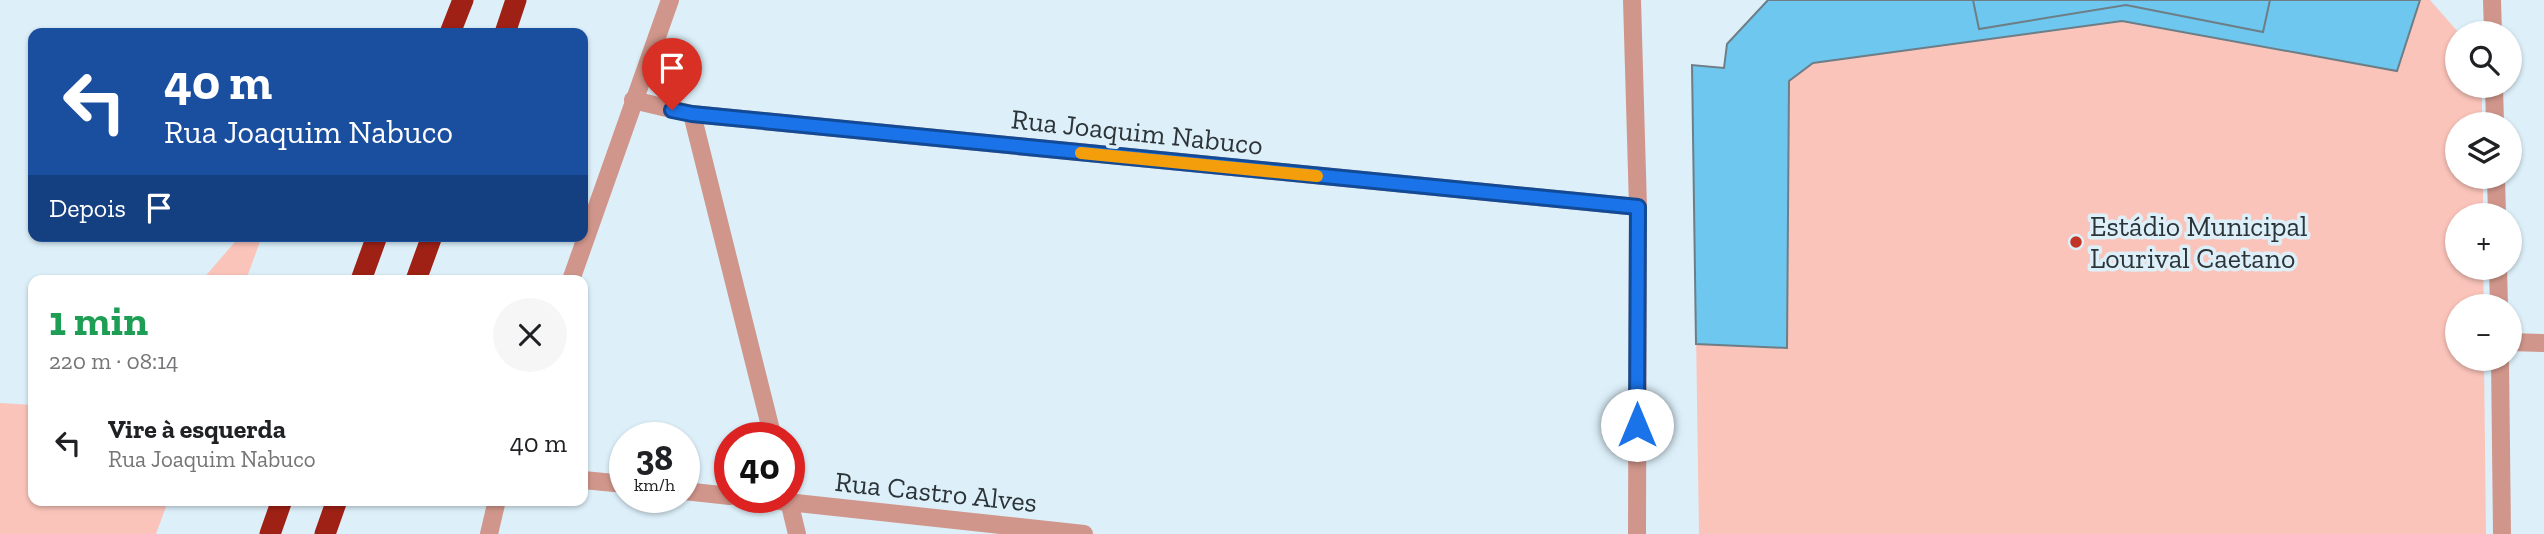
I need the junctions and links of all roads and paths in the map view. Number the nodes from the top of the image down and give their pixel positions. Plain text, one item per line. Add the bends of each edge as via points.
1 (463, 0) edge
2 (516, 0) edge
3 (670, 0) edge
4 (1632, 0) edge
5 (2492, 0) edge
6 (2493, 21) edge
7 (452, 28) edge
8 (507, 28) edge
9 (633, 100) junction
10 (692, 114) junction
11 (1638, 207) junction
12 (588, 231) edge
13 (375, 242) edge
14 (430, 242) edge
15 (584, 242) edge
16 (363, 275) edge
17 (418, 275) edge
18 (573, 275) edge
19 (2522, 342) edge
20 (2544, 342) edge
21 (2500, 371) edge
22 (769, 422) edge
23 (588, 480) edge
24 (609, 482) edge
25 (805, 502) edge
26 (280, 506) edge
27 (335, 506) edge
28 (496, 506) edge
29 (791, 513) edge
30 (270, 534) edge
31 (325, 534) edge
32 (489, 534) edge
33 (797, 534) edge
34 (1084, 534) edge
35 (1637, 534) edge
36 (2502, 534) edge

1 - 7 highway
2 - 8 highway
3 - 9 street
4 - 11 street
5 - 6 street
9 - 10 street, Rua Joaquim Nabuco
9 - 12 street
10 - 11 street, Rua Joaquim Nabuco
10 - 22 street
11 - 35 street
13 - 16 highway
14 - 17 highway
15 - 18 street
19 - 20 street
21 - 36 street
23 - 24 street
25 - 34 street, Rua Castro Alves
26 - 30 highway
27 - 31 highway
28 - 32 street
29 - 33 street

